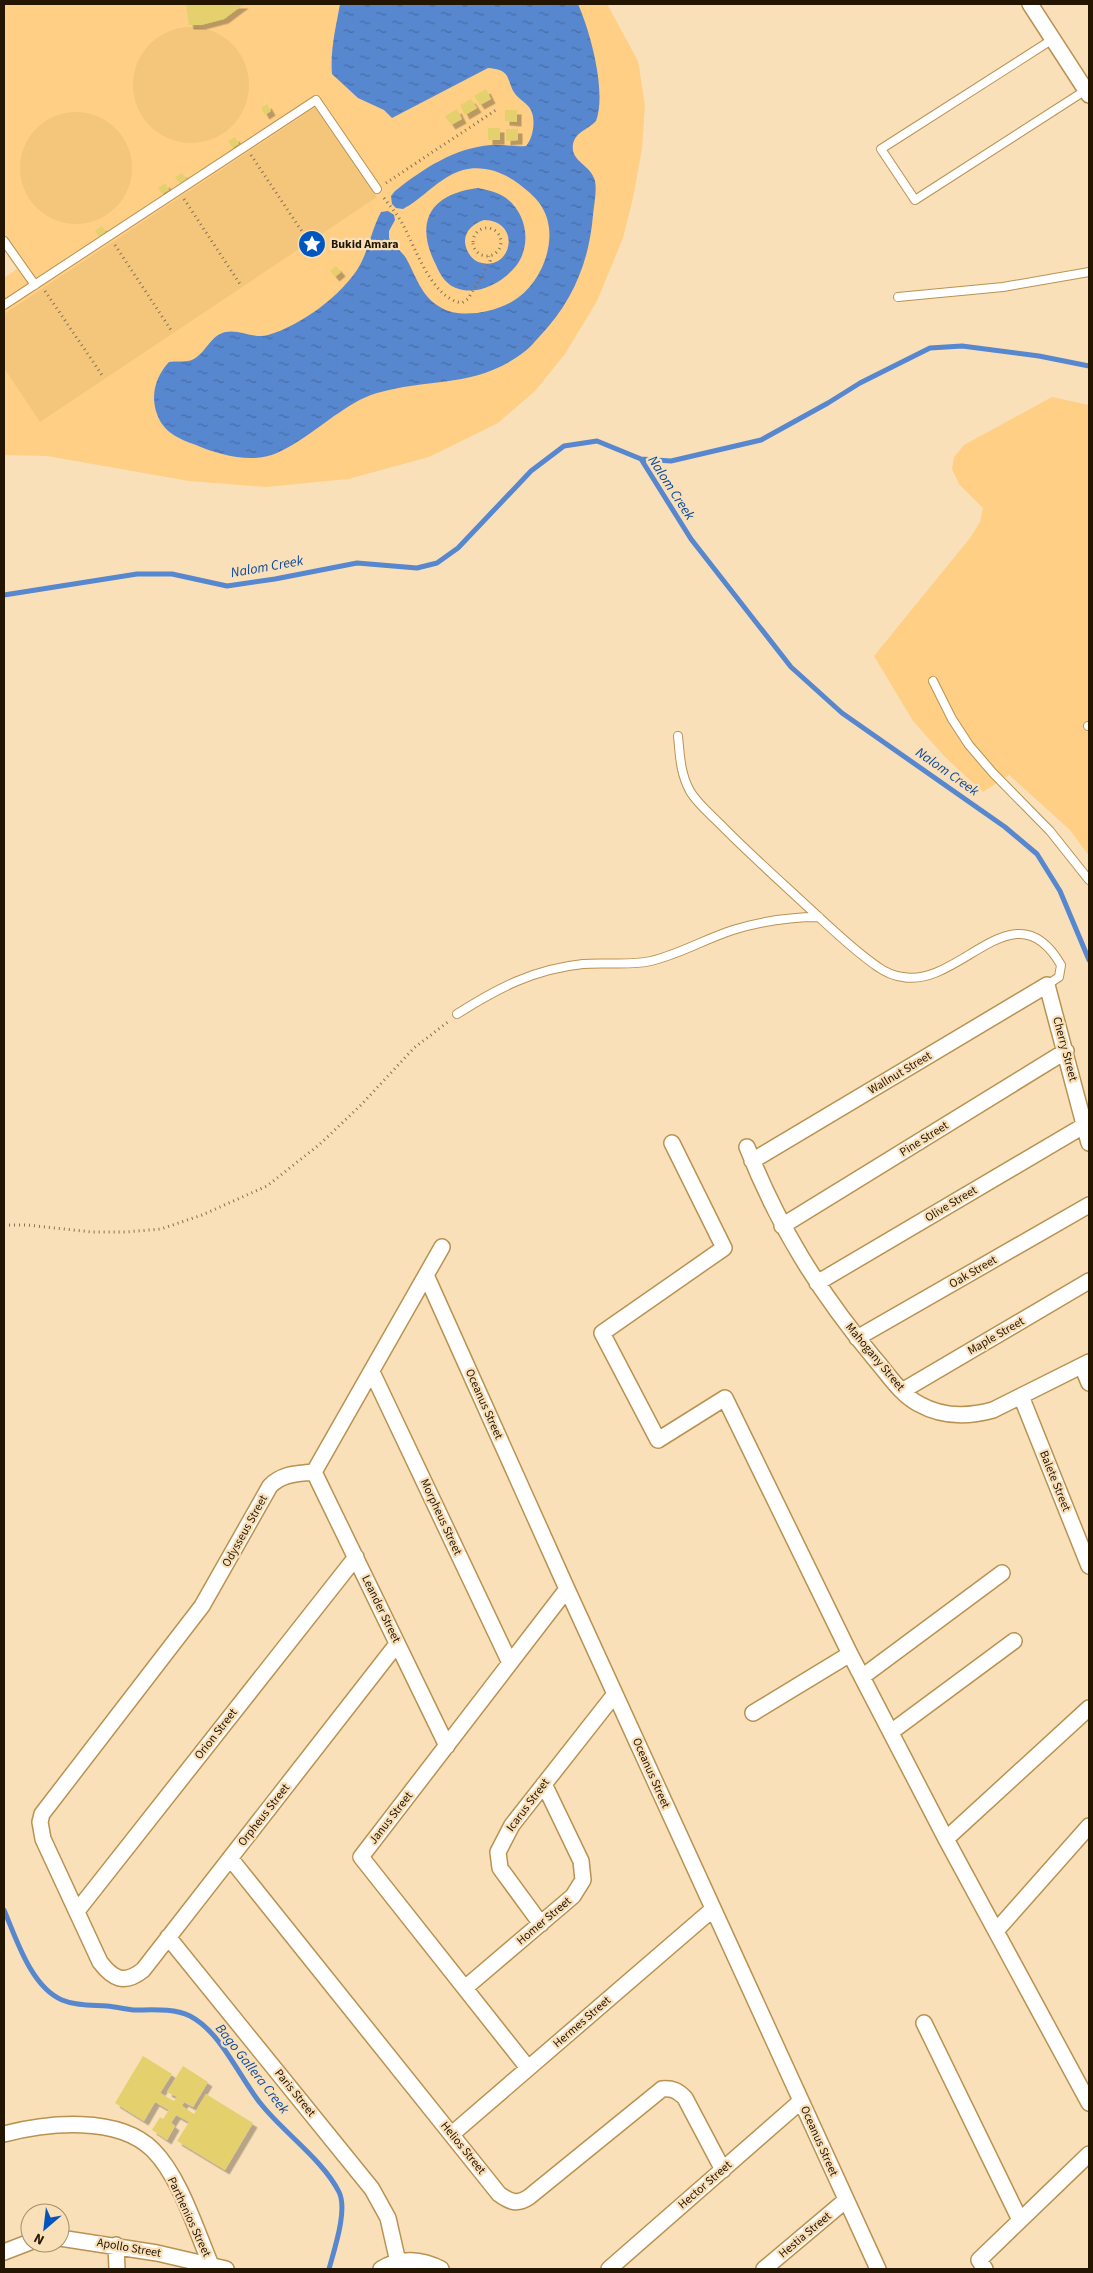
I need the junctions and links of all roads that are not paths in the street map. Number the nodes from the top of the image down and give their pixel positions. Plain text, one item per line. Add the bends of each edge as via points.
1 (1030, 4) edge
2 (1053, 39) junction
3 (1088, 93) edge
4 (377, 189) road end
5 (4, 241) edge
6 (1089, 272) edge
7 (37, 283) junction
8 (898, 297) dead end
9 (4, 305) edge
10 (933, 681) dead end
11 (678, 736) dead end
12 (1089, 880) edge
13 (819, 917) junction
14 (1047, 985) junction
15 (457, 1014) road end
16 (1066, 1051) junction
17 (1084, 1125) junction
18 (672, 1143) dead end
19 (1089, 1143) edge
20 (750, 1154) joint
21 (1089, 1206) edge
22 (782, 1226) junction
23 (442, 1247) dead end
24 (426, 1275) junction
25 (1089, 1281) edge
26 (817, 1283) junction
27 (858, 1338) junction
28 (1086, 1364) edge
29 (372, 1372) junction
30 (1089, 1383) edge
31 (902, 1391) junction
32 (1021, 1396) junction
33 (314, 1472) junction
34 (356, 1558) junction
35 (1089, 1566) edge
36 (1002, 1573) dead end
37 (567, 1589) junction
38 (1014, 1641) dead end
39 (397, 1644) junction
40 (850, 1654) junction
41 (510, 1663) junction
42 (862, 1677) junction
43 (615, 1694) junction
44 (1089, 1708) edge
45 (753, 1713) dead end
46 (891, 1732) junction
47 (447, 1746) junction
48 (544, 1784) junction
49 (1089, 1826) edge
50 (946, 1839) junction
51 (230, 1858) junction
52 (713, 1909) junction
53 (77, 1911) junction
54 (541, 1924) junction
55 (996, 1931) junction
56 (168, 1937) junction
57 (465, 1988) junction
58 (924, 2023) dead end
59 (528, 2068) junction
60 (801, 2101) junction
61 (1089, 2103) edge
62 (4, 2134) edge
63 (452, 2134) junction
64 (1089, 2154) edge
65 (723, 2170) junction
66 (846, 2200) junction
67 (1020, 2220) junction
68 (70, 2239) edge
69 (116, 2245) junction
70 (20, 2246) edge
71 (4, 2252) edge
72 (398, 2262) junction
73 (211, 2265) junction
74 (117, 2269) edge
75 (226, 2269) edge
76 (381, 2269) edge
77 (441, 2269) edge
78 (609, 2269) edge
79 (764, 2269) edge
80 (878, 2269) edge
81 (986, 2269) edge

1 - 2 street
2 - 3 street
2 - 3 lane via 881,149 914,200
4 - 7 lane via 316,100
5 - 7 lane
6 - 8 lane via 988,289
7 - 9 lane
10 - 12 lane via 969,745 1050,831
11 - 13 lane via 681,768 691,792 742,846
13 - 14 lane via 879,968 905,978 924,977 952,966 993,940 1022,934 1048,946 1062,965 1059,977
13 - 15 lane via 766,921 732,930 650,961 582,964 533,974 496,990
14 - 16 street, Cherry Street
14 - 20 street, Wallnut Street
16 - 17 street, Cherry Street
16 - 22 street, Pine Street
17 - 19 street, Cherry Street
17 - 26 street, Olive Street
18 - 40 street via 724,1248 602,1333 658,1440 725,1398
20 - 22 street, Mahogany Street
21 - 27 street, Oak Street
22 - 26 street, Mahogany Street
23 - 24 street
24 - 29 street
24 - 37 street, Oceanus Street
25 - 31 street, Maple Street
26 - 27 street, Mahogany Street
27 - 31 street, Mahogany Street
28 - 30 street
28 - 32 street, Mahogany Street
29 - 33 street
29 - 41 street, Morpheus Street
31 - 32 street, Mahogany Street via 935,1412 956,1415 976,1415
32 - 35 street, Balete Street
33 - 34 street, Leander Street
33 - 53 street, Odysseus Street via 287,1474 270,1486 202,1606 46,1806 40,1822 43,1839
34 - 39 street, Leander Street
34 - 53 street, Orion Street
36 - 42 street
37 - 41 street, Janus Street
37 - 43 street, Oceanus Street
38 - 46 street
39 - 47 street, Leander Street
39 - 51 street, Orpheus Street
40 - 42 street
40 - 45 street
41 - 47 street, Janus Street
42 - 46 street
43 - 48 street, Icarus Street
43 - 52 street, Oceanus Street
44 - 50 street
46 - 50 street
47 - 57 street, Janus Street via 361,1857
48 - 54 street, Homer Street via 581,1861 584,1880 573,1896
48 - 54 street, Icarus Street via 512,1825 498,1852 500,1868
49 - 55 street
50 - 55 street
51 - 56 street, Orpheus Street
51 - 63 street, Helios Street
52 - 59 street, Hermes Street
52 - 60 street, Oceanus Street
53 - 56 street, Orpheus Street via 100,1962 116,1978 134,1977
54 - 57 street, Homer Street
55 - 61 street
56 - 72 street, Paris Street via 372,2189 388,2218
57 - 59 street, Janus Street
58 - 67 street
59 - 63 street, Hermes Street
60 - 65 street, Hector Street
60 - 66 street, Oceanus Street
62 - 73 street, Parthenios Street via 62,2124 92,2126 136,2138 153,2150 176,2184
63 - 65 street, Helios Street via 499,2194 514,2203 522,2202 656,2092 670,2088 685,2098
64 - 67 street
65 - 78 street, Hector Street
66 - 79 street, Hestia Street
66 - 80 street, Oceanus Street
67 - 81 street via 979,2260
68 - 69 street, Apollo Street
69 - 73 street, Apollo Street
69 - 74 street
70 - 71 street
72 - 76 street
72 - 77 street via 421,2261
73 - 75 street, Apollo Street

